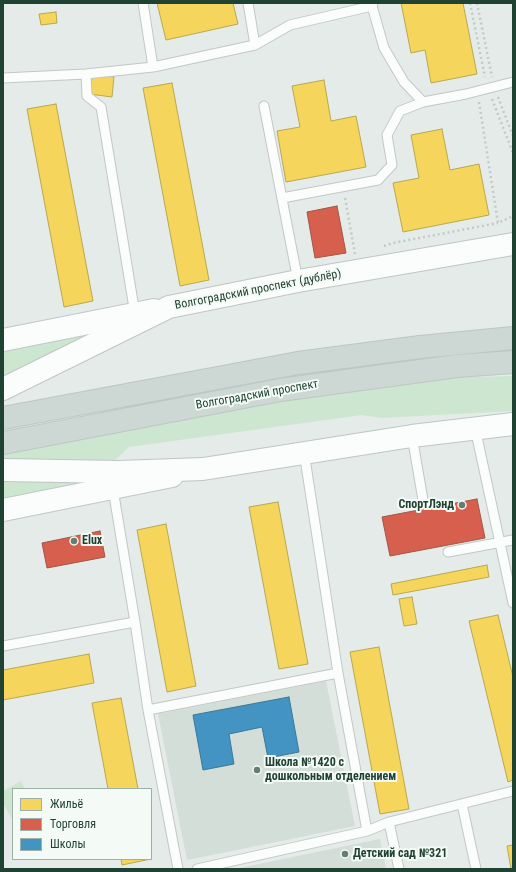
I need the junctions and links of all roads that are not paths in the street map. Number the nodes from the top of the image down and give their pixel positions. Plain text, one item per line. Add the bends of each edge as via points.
1 (143, 3) edge
2 (248, 3) edge
3 (372, 4) edge
4 (255, 45) junction
5 (153, 67) junction
6 (86, 74) junction
7 (3, 78) edge
8 (513, 82) edge
9 (423, 102) junction
10 (264, 106) dead end
11 (282, 198) junction
12 (513, 244) edge
13 (298, 281) junction
14 (169, 307) junction
15 (135, 314) junction
16 (513, 338) edge
17 (3, 340) edge
18 (513, 362) edge
19 (3, 389) edge
20 (3, 418) edge
21 (513, 424) edge
22 (475, 428) junction
23 (412, 436) junction
24 (3, 443) edge
25 (304, 452) junction
26 (203, 469) junction
27 (3, 470) edge
28 (113, 489) junction
29 (423, 500) dead end
30 (3, 510) edge
31 (513, 540) edge
32 (499, 542) junction
33 (448, 552) dead end
34 (513, 603) edge
35 (135, 622) junction
36 (3, 646) edge
37 (338, 673) junction
38 (148, 710) junction
39 (513, 791) edge
40 (462, 804) junction
41 (389, 822) junction
42 (367, 831) junction
43 (178, 869) edge
44 (197, 869) edge
45 (400, 869) edge
46 (476, 869) edge

1 - 5 lane
2 - 4 lane
3 - 4 lane via 290,25
3 - 9 lane via 384,48 404,82
4 - 5 lane
5 - 6 lane
6 - 7 lane
6 - 15 lane via 87,96 101,107
8 - 9 lane
9 - 11 lane via 400,111 387,134 392,165 378,180
10 - 11 lane
11 - 13 lane
12 - 13 main road, Волгоградский проспект (дублёр)
13 - 14 main road, Волгоградский проспект (дублёр)
14 - 15 main road, Волгоградский проспект (дублёр)
14 - 19 main road
15 - 17 main road, Волгоградский проспект (дублёр)
16 - 20 main road, Волгоградский проспект via 298,363
18 - 24 main road, Волгоградский проспект via 457,366 280,390
21 - 22 main road
22 - 23 main road
22 - 32 lane
23 - 25 main road
23 - 29 lane
25 - 26 main road
25 - 37 lane
26 - 27 main road via 119,472
26 - 28 main road
28 - 30 main road
28 - 35 lane
31 - 32 lane
32 - 33 lane
32 - 34 lane
35 - 36 lane
35 - 38 lane
37 - 38 lane
37 - 42 lane
38 - 43 lane
39 - 40 lane
40 - 41 lane
40 - 46 lane
41 - 42 lane
41 - 45 lane
42 - 44 lane

